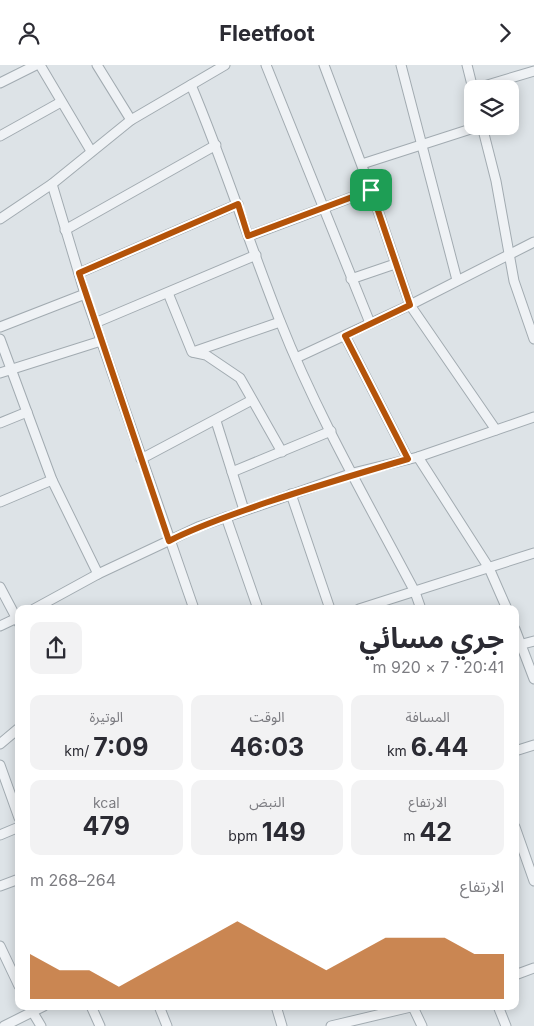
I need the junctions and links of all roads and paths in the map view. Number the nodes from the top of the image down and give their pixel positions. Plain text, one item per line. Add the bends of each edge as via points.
1 (38, 65) edge
2 (97, 65) edge
3 (226, 65) edge
4 (266, 65) edge
5 (324, 65) edge
6 (402, 65) edge
7 (467, 65) edge
8 (534, 71) edge
9 (471, 80) edge
10 (504, 80) edge
11 (0, 83) edge
12 (191, 85) junction
13 (61, 102) junction
14 (131, 120) junction
15 (464, 132) edge
16 (483, 135) edge
17 (0, 136) edge
18 (216, 145) junction
19 (424, 145) junction
20 (91, 151) junction
21 (362, 164) junction
22 (52, 184) junction
23 (371, 190) junction
24 (238, 204) junction
25 (323, 207) junction
26 (0, 219) edge
27 (65, 230) junction
28 (248, 236) junction
29 (534, 242) edge
30 (508, 254) junction
31 (256, 255) junction
32 (396, 264) junction
33 (79, 273) junction
34 (351, 279) junction
35 (457, 280) junction
36 (168, 293) junction
37 (85, 294) junction
38 (410, 305) junction
39 (280, 322) junction
40 (95, 323) junction
41 (370, 323) junction
42 (0, 327) edge
43 (345, 336) junction
44 (0, 339) edge
45 (534, 339) edge
46 (101, 341) junction
47 (192, 352) junction
48 (296, 358) junction
49 (12, 368) junction
50 (0, 373) edge
51 (252, 400) junction
52 (27, 412) junction
53 (534, 417) edge
54 (216, 421) junction
55 (0, 423) edge
56 (496, 430) junction
57 (331, 431) junction
58 (282, 452) junction
59 (418, 457) junction
60 (140, 459) junction
61 (408, 459) junction
62 (232, 472) junction
63 (353, 473) junction
64 (52, 480) junction
65 (291, 494) junction
66 (0, 502) edge
67 (244, 510) junction
68 (226, 517) junction
69 (169, 541) junction
70 (534, 553) edge
71 (489, 568) junction
72 (98, 574) junction
73 (0, 587) edge
74 (415, 592) junction
75 (41, 605) edge
76 (193, 605) edge
77 (257, 605) edge
78 (329, 605) edge
79 (372, 605) edge
80 (420, 605) edge
81 (504, 605) edge
82 (15, 614) edge
83 (15, 620) edge
84 (0, 626) edge
85 (534, 641) edge
86 (519, 645) edge
87 (519, 647) edge
88 (534, 679) edge
89 (15, 731) edge
90 (0, 744) edge
91 (534, 745) edge
92 (519, 750) edge
93 (0, 765) edge
94 (15, 807) edge
95 (15, 829) edge
96 (0, 835) edge
97 (519, 853) edge
98 (15, 881) edge
99 (534, 881) edge
100 (0, 887) edge
101 (0, 946) edge
102 (534, 968) edge
103 (519, 974) edge
104 (15, 978) edge
105 (28, 1010) edge
106 (31, 1010) edge
107 (93, 1010) edge
108 (161, 1010) edge
109 (277, 1010) edge
110 (378, 1010) edge
111 (416, 1010) edge
112 (500, 1010) edge
113 (4, 1026) edge
114 (41, 1026) edge
115 (100, 1026) edge
116 (167, 1026) edge
117 (282, 1026) edge
118 (331, 1026) edge
119 (422, 1026) edge
120 (506, 1026) edge

1 - 11 street
1 - 13 street
2 - 14 street
3 - 12 street
4 - 25 street
5 - 21 street
6 - 19 street
7 - 9 street
8 - 10 street
12 - 14 street
12 - 18 street
13 - 17 street
13 - 20 street
14 - 20 street
15 - 19 street
16 - 30 street via 496,181
18 - 24 street
18 - 27 street
19 - 21 street
19 - 35 street
20 - 22 street
21 - 23 street
22 - 26 street
22 - 27 street
23 - 25 street
23 - 32 street
24 - 28 street
24 - 33 street
25 - 28 street
25 - 34 street
27 - 33 street
28 - 31 street
29 - 30 street
30 - 35 street
30 - 45 street
31 - 36 street
31 - 39 street
32 - 34 street
32 - 38 street
33 - 37 street
34 - 41 street
35 - 38 street
36 - 40 street
36 - 47 street
37 - 40 street
37 - 42 street
38 - 41 street
38 - 56 street
39 - 47 street
39 - 48 street
40 - 46 street
41 - 43 street
43 - 48 street
43 - 61 street
44 - 49 street
46 - 49 street
46 - 60 street
47 - 51 street via 206,355 240,379
48 - 57 street
49 - 50 street
49 - 52 street
51 - 54 street
51 - 58 street
52 - 55 street
52 - 64 street
53 - 56 street
54 - 60 street
54 - 62 street
56 - 59 street
57 - 58 street
57 - 63 street
58 - 62 street
59 - 61 street
59 - 71 street
60 - 69 street
61 - 63 street
62 - 67 street
63 - 65 street
63 - 74 street
64 - 66 street
64 - 72 street
65 - 67 street
65 - 78 street
67 - 68 street
68 - 69 street
68 - 77 street
69 - 72 street
69 - 76 street
70 - 71 street
71 - 74 street
71 - 81 street
72 - 75 street
73 - 82 street
74 - 79 street
74 - 80 street
83 - 84 street
85 - 86 street
87 - 88 street
89 - 90 street
91 - 92 street
93 - 94 street
95 - 96 street
97 - 99 street
98 - 100 street
101 - 104 street
102 - 103 street
105 - 113 street
106 - 114 street
107 - 115 street
108 - 116 street
109 - 117 street
110 - 118 street
111 - 119 street
112 - 120 street

